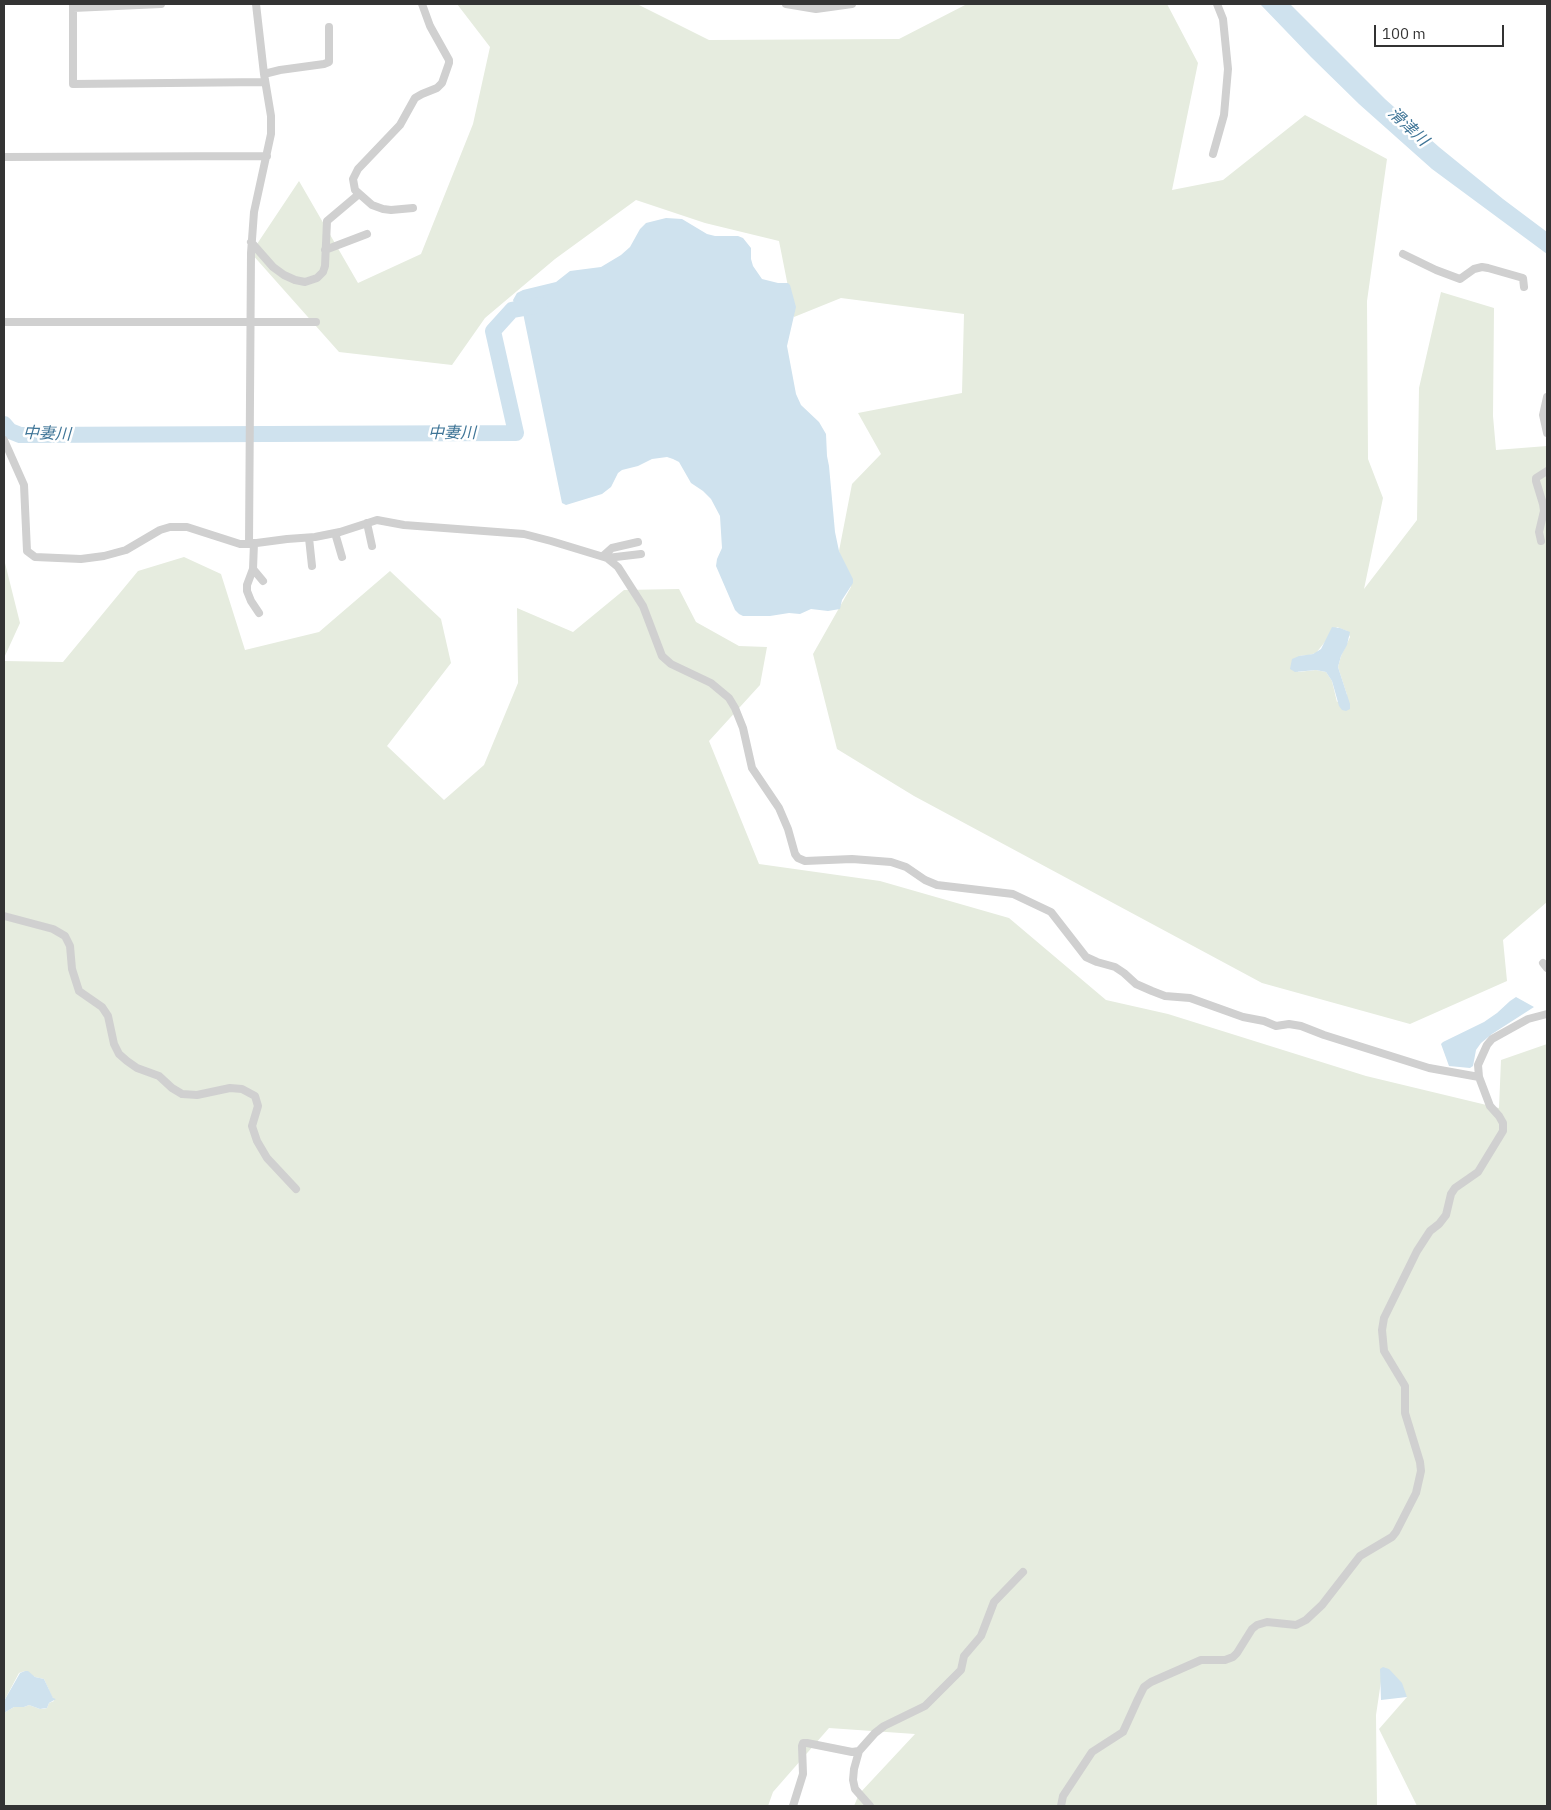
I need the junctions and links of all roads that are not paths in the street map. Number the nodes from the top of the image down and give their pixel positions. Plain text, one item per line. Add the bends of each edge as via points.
1 (161, 4) edge
2 (256, 4) edge
3 (422, 4) edge
4 (786, 4) edge
5 (852, 4) edge
6 (1217, 4) edge
7 (73, 6) edge
8 (328, 27) dead end
9 (264, 74) junction
10 (265, 82) junction
11 (1213, 154) dead end
12 (267, 156) junction
13 (4, 157) edge
14 (359, 194) junction
15 (413, 208) dead end
16 (366, 234) dead end
17 (251, 242) junction
18 (326, 250) junction
19 (1403, 254) dead end
20 (1524, 287) dead end
21 (249, 321) junction
22 (4, 322) edge
23 (316, 322) dead end
24 (1547, 397) edge
25 (1547, 433) edge
26 (4, 440) edge
27 (1547, 471) edge
28 (367, 523) junction
29 (335, 533) junction
30 (309, 538) junction
31 (1541, 540) dead end
32 (638, 542) dead end
33 (252, 544) junction
34 (372, 546) dead end
35 (641, 554) dead end
36 (342, 557) dead end
37 (605, 557) junction
38 (312, 566) dead end
39 (253, 569) junction
40 (263, 580) dead end
41 (259, 613) dead end
42 (4, 916) edge
43 (1547, 1014) edge
44 (1479, 1077) junction
45 (296, 1189) dead end
46 (1023, 1572) dead end
47 (859, 1751) junction
48 (793, 1806) edge
49 (870, 1806) edge
50 (1061, 1806) edge

1 - 7 street
2 - 9 street
3 - 14 street via 449,63 442,83 415,98 400,125 358,169 353,179
4 - 5 street via 816,9
6 - 11 street via 1223,20 1228,69 1224,115
7 - 10 street via 73,84
8 - 9 street via 329,62
9 - 10 street
10 - 12 street via 271,116
12 - 13 street
12 - 17 street via 254,212
14 - 15 street via 383,209
14 - 18 street via 327,221
16 - 18 street
17 - 18 street via 273,267 284,275 305,282 323,272
17 - 21 street
19 - 20 street via 1460,279 1482,267 1523,278
21 - 22 street
21 - 23 street
21 - 33 street
24 - 25 street via 1542,415
26 - 33 street via 24,485 27,551 35,557 81,559 104,556 126,550 160,530 179,526 240,544
27 - 31 street via 1536,478 1544,511 1539,532
28 - 29 street
28 - 34 street
28 - 37 street via 383,520 404,525 524,534
29 - 30 street
29 - 36 street
30 - 33 street
30 - 38 street
32 - 37 street via 612,548
33 - 39 street
35 - 37 street
37 - 44 street via 618,567 643,606 662,656 671,664 711,683 729,698 743,728 752,768 779,808 798,858 805,861 861,859 891,862 938,885 1013,894 1050,912 1086,957 1115,967 1152,992 1195,999 1232,1014 1276,1026 1301,1026 1429,1068
39 - 40 street
39 - 41 street via 247,591
42 - 45 street via 53,929 65,936 70,946 78,991 102,1007 108,1016 114,1044 127,1061 158,1076 182,1094 197,1096 230,1088 242,1089 255,1096 258,1106 252,1126 258,1141 267,1158
43 - 44 street via 1492,1039 1482,1054
44 - 50 street via 1503,1131 1478,1172 1451,1194 1446,1215 1417,1251 1384,1318 1384,1351 1405,1386 1405,1413 1421,1471 1416,1493 1396,1532 1360,1556 1322,1605 1306,1620 1296,1625 1267,1622 1258,1625 1233,1657 1201,1660 1144,1687 1123,1732 1092,1752 1063,1796
46 - 47 street via 994,1602 983,1631 964,1656 961,1670 954,1678 925,1706 884,1726
47 - 48 street via 803,1744 802,1774
47 - 49 street via 853,1780 855,1789

